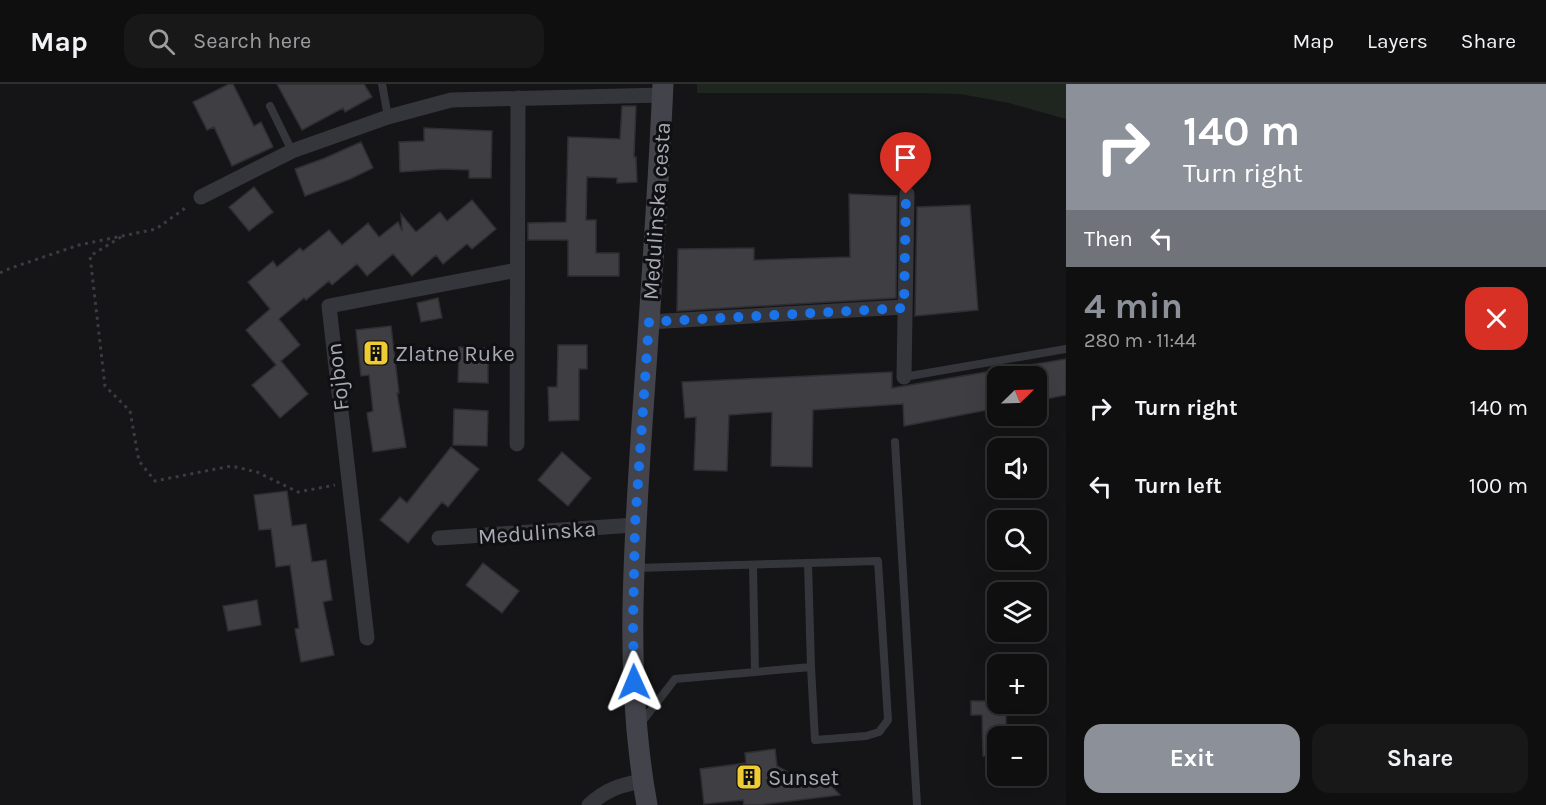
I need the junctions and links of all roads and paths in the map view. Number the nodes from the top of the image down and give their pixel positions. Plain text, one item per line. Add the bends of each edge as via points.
1 (382, 84) edge
2 (663, 89) edge
3 (518, 98) junction
4 (270, 106) dead end
5 (388, 117) junction
6 (292, 151) junction
7 (906, 194) dead end
8 (201, 197) joint
9 (121, 237) junction
10 (518, 270) junction
11 (0, 273) edge
12 (904, 308) junction
13 (649, 322) junction
14 (1066, 349) edge
15 (904, 376) joint
16 (895, 442) dead end
17 (518, 444) dead end
18 (349, 482) junction
19 (635, 525) junction
20 (439, 538) dead end
21 (808, 563) junction
22 (753, 565) junction
23 (635, 568) junction
24 (367, 638) dead end
25 (811, 667) junction
26 (755, 672) junction
27 (637, 729) junction
28 (643, 781) junction
29 (589, 805) edge
30 (647, 805) edge
31 (917, 805) edge

1 - 5 lane
2 - 3 street
2 - 13 main road, Medulinska cesta
3 - 5 street via 452,100
3 - 10 street
4 - 6 lane
5 - 6 street
6 - 8 street
7 - 12 street
8 - 9 path via 156,229
9 - 11 path via 79,245
9 - 18 path via 90,256 105,386 130,411 139,461 156,481 231,466 257,472 298,492
10 - 17 street
10 - 18 street, Fojbon via 328,306
12 - 13 street
12 - 15 street
13 - 19 main road, Medulinska cesta
14 - 15 lane
16 - 31 lane
18 - 24 street, Fojbon
19 - 20 street, Medulinska
19 - 23 main road, Medulinska cesta
21 - 22 lane
21 - 25 lane
21 - 25 lane via 878,561 888,720 879,732 815,740
22 - 23 lane
22 - 26 lane
23 - 27 main road, Medulinska cesta
25 - 26 lane
26 - 27 lane via 675,679
27 - 28 main road, Medulinska cesta
28 - 29 street via 610,789
28 - 30 main road, Medulinska cesta

